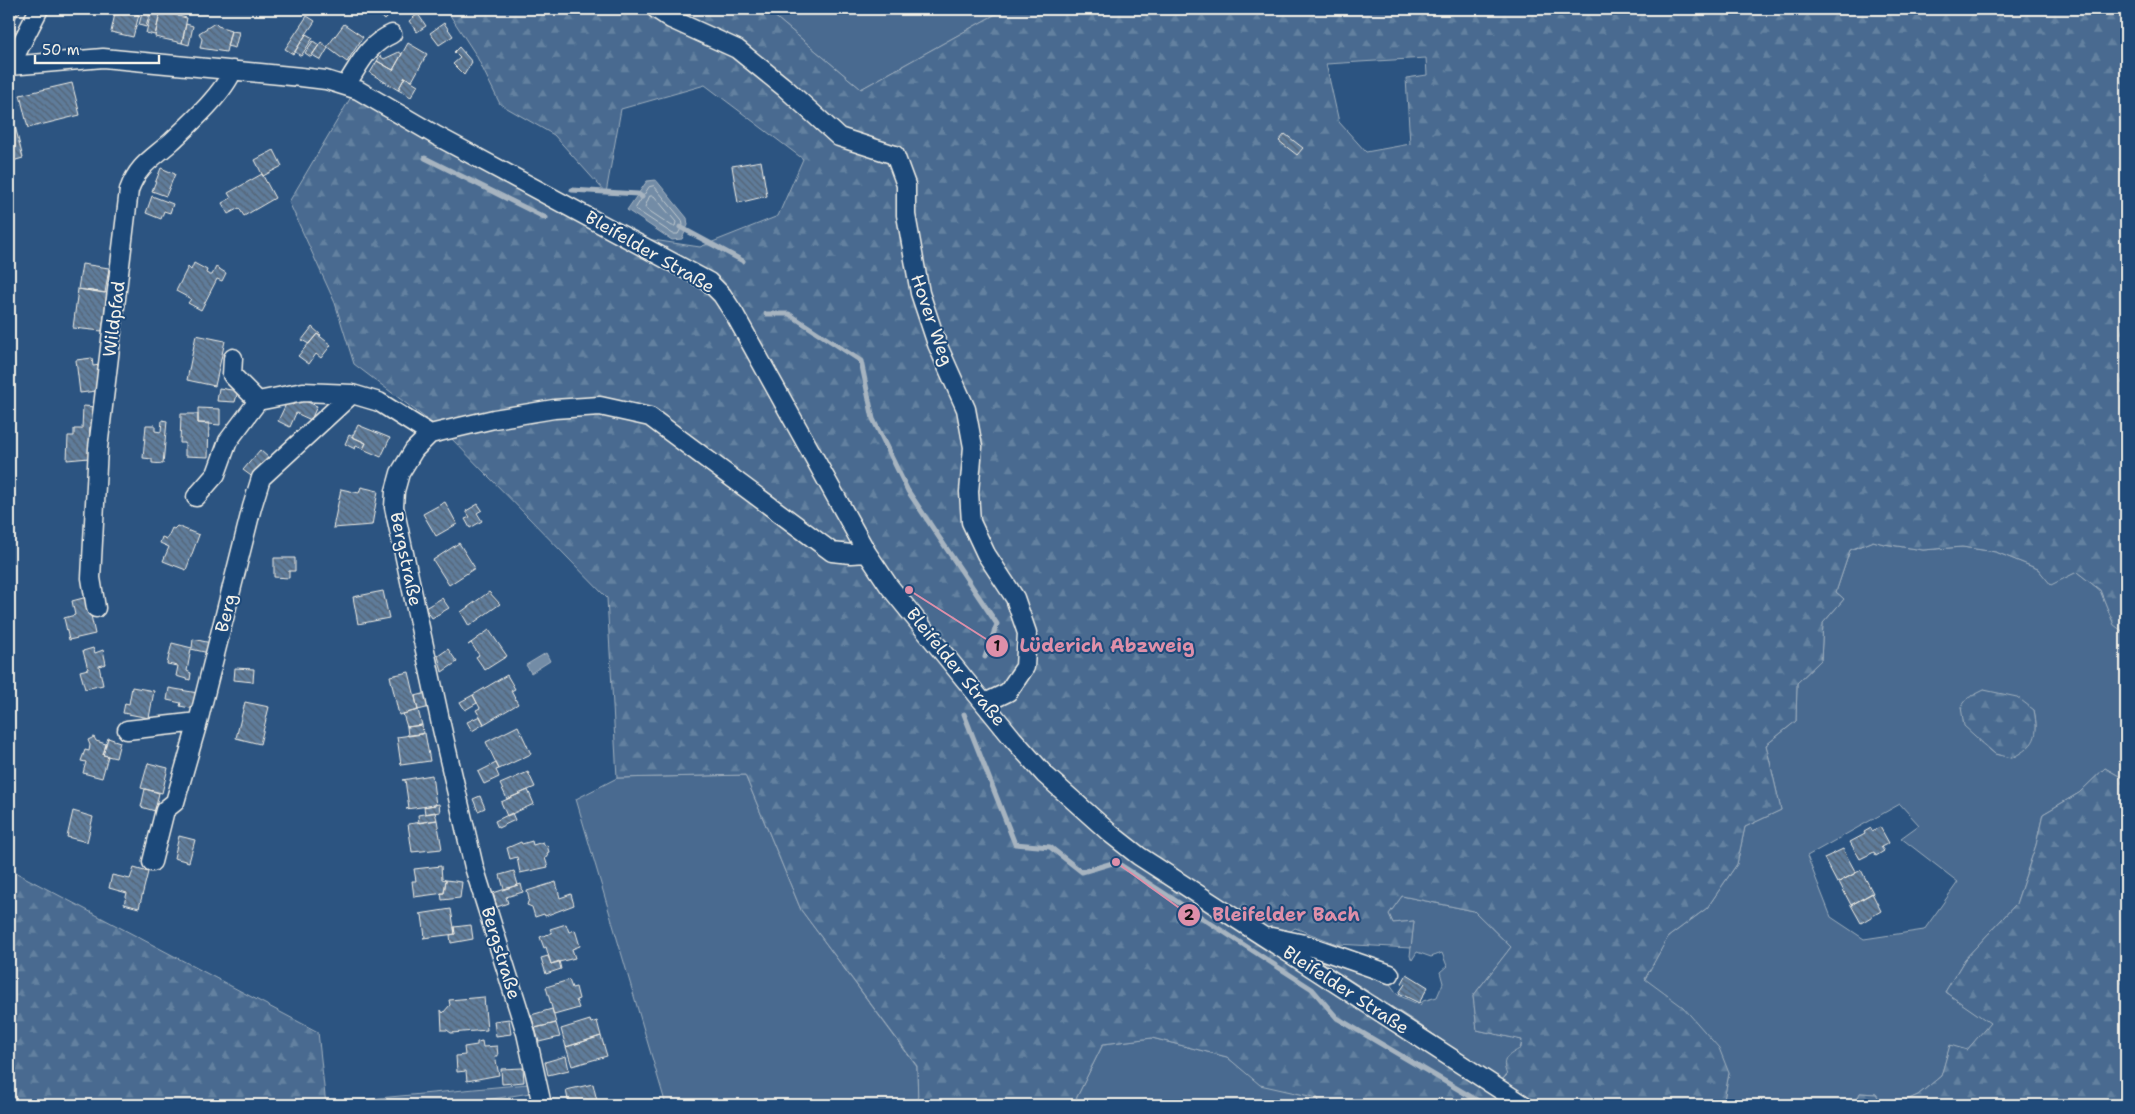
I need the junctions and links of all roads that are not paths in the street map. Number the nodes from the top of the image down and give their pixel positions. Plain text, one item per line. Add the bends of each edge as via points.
1 (39, 9) edge
2 (656, 9) edge
3 (392, 34) dead end
4 (9, 66) edge
5 (234, 70) junction
6 (346, 86) junction
7 (233, 358) dead end
8 (352, 394) junction
9 (258, 401) junction
10 (430, 434) junction
11 (196, 497) dead end
12 (866, 553) junction
13 (96, 608) dead end
14 (986, 703) junction
15 (198, 722) junction
16 (127, 730) dead end
17 (152, 862) dead end
18 (1260, 935) junction
19 (1390, 974) dead end
20 (542, 1105) edge
21 (1524, 1105) edge

1 - 4 street
2 - 14 street, Hover Weg via 738,49 840,137 894,155 906,186 906,214 920,293 937,344 966,409 973,447 970,522 986,554 1015,598 1027,632 1025,667 1008,692
3 - 6 street via 378,40
4 - 5 street, Bleifelder Straße via 103,58
5 - 6 street, Bleifelder Straße via 301,77
5 - 13 street, Wildpfad via 228,83 170,143 140,168 129,190 98,448 91,578
6 - 12 street, Bleifelder Straße via 709,282 735,315
7 - 9 street via 232,375
8 - 9 street via 303,392
8 - 10 street via 379,402
8 - 15 street, Berg via 261,478
9 - 11 street via 228,441 216,474
10 - 12 street via 554,409 600,406 650,417 832,552
10 - 20 street, Bergstraße via 414,450 400,473 394,508 474,868 526,1032
12 - 14 street, Bleifelder Straße via 889,586
14 - 18 street, Bleifelder Straße via 1045,775 1111,834
15 - 16 street
15 - 17 street, Berg via 175,802 165,810
18 - 19 street via 1304,944
18 - 21 street, Bleifelder Straße

